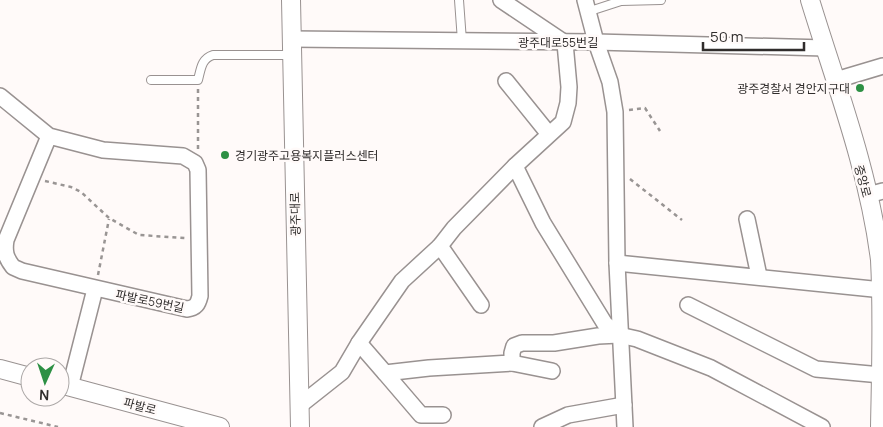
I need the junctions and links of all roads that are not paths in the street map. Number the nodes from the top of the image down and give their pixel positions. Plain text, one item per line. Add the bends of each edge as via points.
1 (291, 0) edge
2 (459, 0) edge
3 (501, 0) edge
4 (661, 0) edge
5 (810, 0) edge
6 (586, 6) edge
7 (462, 41) junction
8 (596, 42) junction
9 (565, 43) junction
10 (292, 47) junction
11 (824, 48) junction
12 (883, 66) edge
13 (151, 80) dead end
14 (836, 80) junction
15 (506, 81) dead end
16 (0, 96) edge
17 (548, 133) junction
18 (49, 136) junction
19 (515, 166) junction
20 (875, 193) edge
21 (747, 219) dead end
22 (440, 246) junction
23 (616, 263) junction
24 (759, 276) junction
25 (95, 289) junction
26 (882, 290) edge
27 (482, 305) dead end
28 (688, 305) dead end
29 (619, 335) junction
30 (359, 343) junction
31 (512, 363) junction
32 (0, 369) edge
33 (70, 370) edge
34 (552, 371) dead end
35 (385, 373) junction
36 (20, 374) edge
37 (881, 375) junction
38 (70, 387) edge
39 (624, 405) junction
40 (299, 406) junction
41 (443, 415) dead end
42 (220, 427) edge
43 (300, 427) edge
44 (542, 427) edge
45 (625, 427) edge
46 (822, 427) edge
47 (880, 427) edge

1 - 10 street, 광주대로
2 - 7 lane
3 - 9 street
4 - 6 lane
5 - 11 street, 중앙로
6 - 8 street
7 - 9 street, 광주대로55번길
7 - 10 street, 광주대로55번길
8 - 9 street, 광주대로55번길
8 - 11 street, 광주대로55번길
8 - 23 street via 610,82 615,112
9 - 17 street via 569,87 567,109 563,122
10 - 13 lane via 206,57 198,80
10 - 40 street, 광주대로
11 - 14 street, 중앙로
12 - 14 street
14 - 20 street, 중앙로
15 - 17 street
16 - 18 street
17 - 19 street
18 - 25 street, 파발로59번길 via 6,240 6,258 13,267 22,271
18 - 25 street, 파발로59번길 via 103,150 183,156 191,159 198,170 198,304 188,310
19 - 22 street
19 - 29 street via 543,223 606,324
20 - 26 street, 중앙로
21 - 24 street
22 - 27 street
22 - 30 street via 402,281
23 - 24 street
23 - 29 street
24 - 26 street
25 - 33 street
26 - 37 street, 중앙로
28 - 37 street via 816,369
29 - 31 street via 554,343 522,343 514,346
29 - 39 street
29 - 46 street via 711,368
30 - 35 street
30 - 40 street via 342,372
31 - 34 street
31 - 35 street
32 - 36 street
35 - 41 street via 421,414
37 - 47 street, 중앙로
38 - 42 street, 파발로
39 - 44 street via 568,415
39 - 45 street
40 - 43 street, 광주대로

